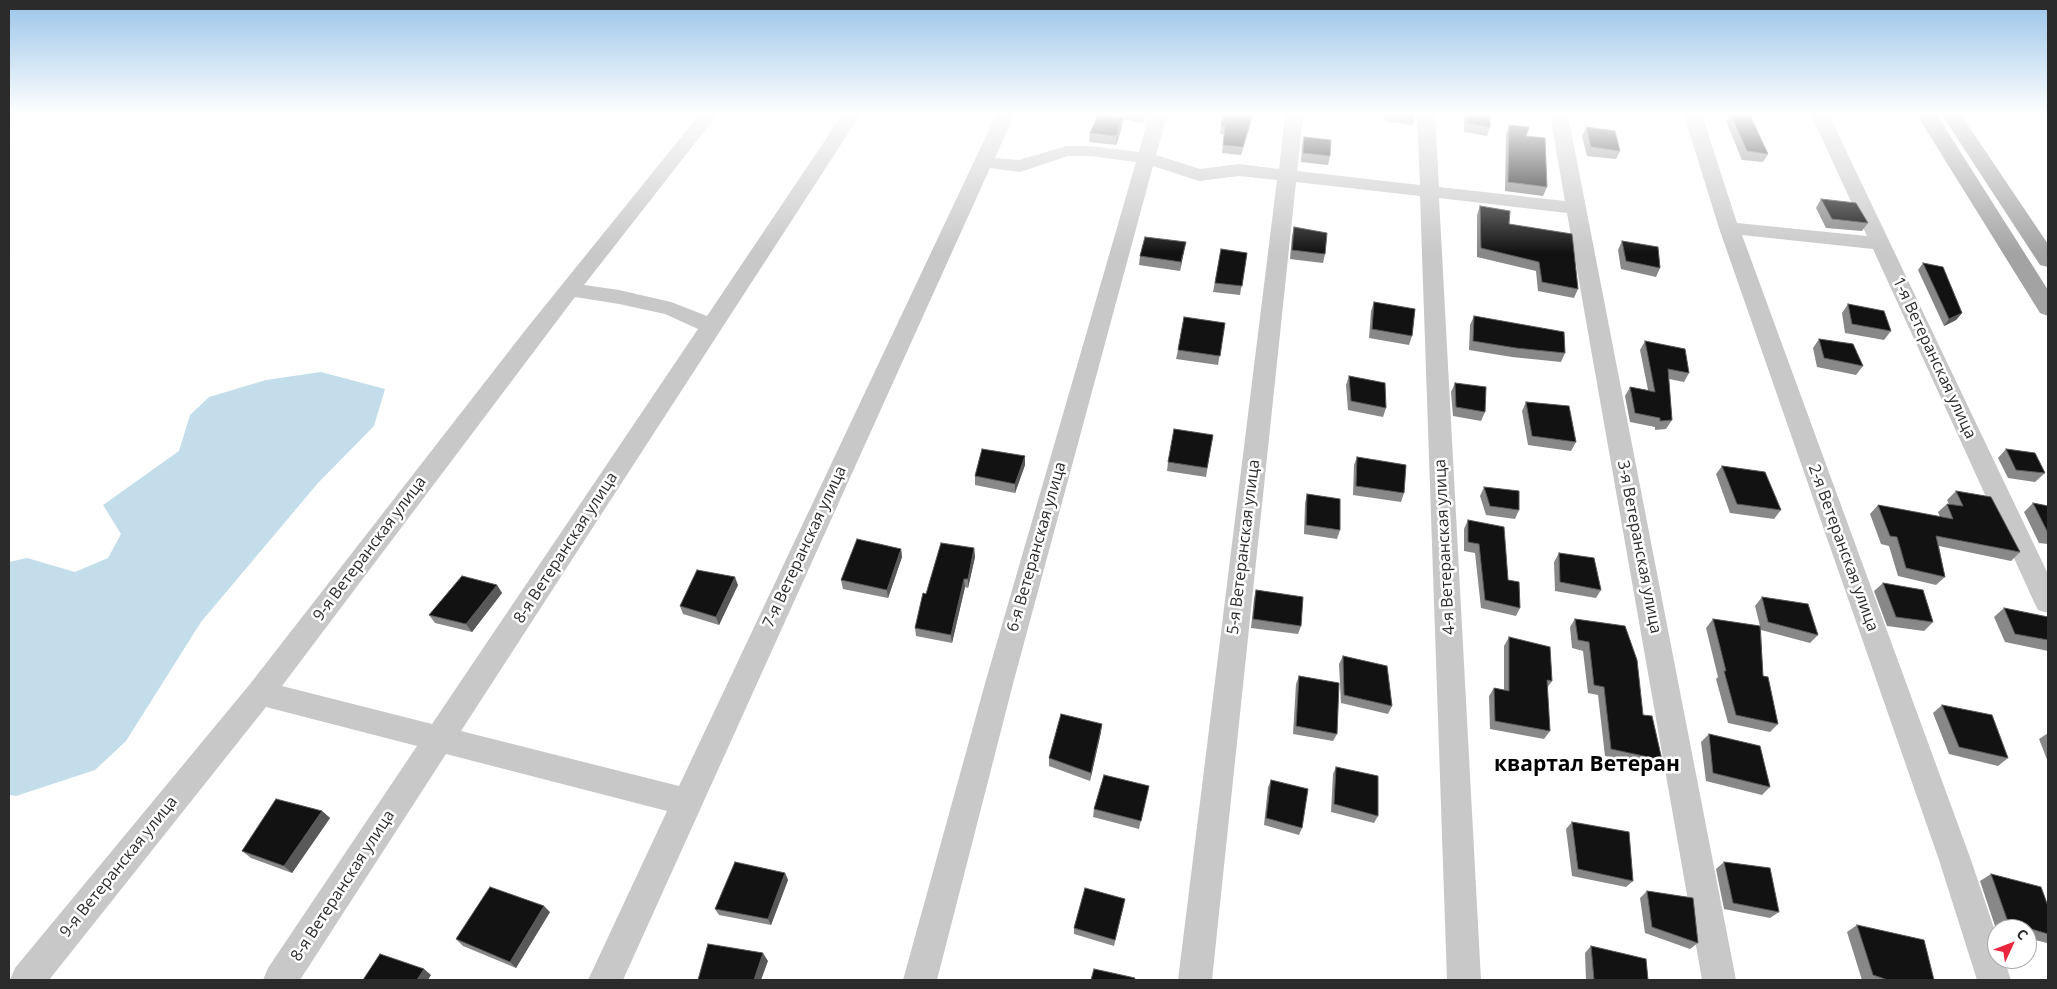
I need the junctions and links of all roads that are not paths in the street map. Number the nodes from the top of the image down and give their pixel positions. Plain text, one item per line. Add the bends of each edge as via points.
1 (671, 161) edge
2 (821, 161) edge
3 (1034, 161) edge
4 (1145, 161) edge
5 (1156, 161) edge
6 (1289, 161) edge
7 (1428, 161) edge
8 (1567, 161) edge
9 (1708, 161) edge
10 (1842, 161) edge
11 (1956, 161) edge
12 (1983, 161) edge
13 (984, 162) joint
14 (1287, 177) junction
15 (1430, 192) junction
16 (1576, 208) junction
17 (1729, 228) junction
18 (1882, 244) junction
19 (2048, 260) edge
20 (569, 290) junction
21 (2048, 308) edge
22 (712, 326) junction
23 (2048, 602) edge
24 (260, 693) junction
25 (439, 740) junction
26 (687, 802) junction
27 (27, 980) edge
28 (280, 980) edge
29 (605, 980) edge
30 (920, 980) edge
31 (1194, 980) edge
32 (1464, 980) edge
33 (1719, 980) edge
34 (1994, 980) edge

1 - 20 street, 9-я Ветеранская улица
2 - 22 street, 8-я Ветеранская улица
3 - 13 street via 1020,166
4 - 30 street, 6-я Ветеранская улица
5 - 14 street via 1199,174 1239,170
6 - 14 street, 5-я Ветеранская улица
7 - 15 street, 4-я Ветеранская улица
8 - 16 street, 3-я Ветеранская улица
9 - 17 street, 2-я Ветеранская улица
10 - 18 street, 1-я Ветеранская улица
11 - 21 main road
12 - 19 main road
13 - 26 street, 7-я Ветеранская улица
14 - 15 street
14 - 31 street, 5-я Ветеранская улица
15 - 16 street
15 - 32 street, 4-я Ветеранская улица
16 - 33 street, 3-я Ветеранская улица
17 - 18 street
17 - 34 street, 2-я Ветеранская улица via 1955,860
18 - 23 street, 1-я Ветеранская улица
20 - 22 street via 671,309
20 - 24 street, 9-я Ветеранская улица
22 - 25 street, 8-я Ветеранская улица
24 - 25 street
24 - 27 street, 9-я Ветеранская улица
25 - 26 street
25 - 28 street, 8-я Ветеранская улица
26 - 29 street, 7-я Ветеранская улица

